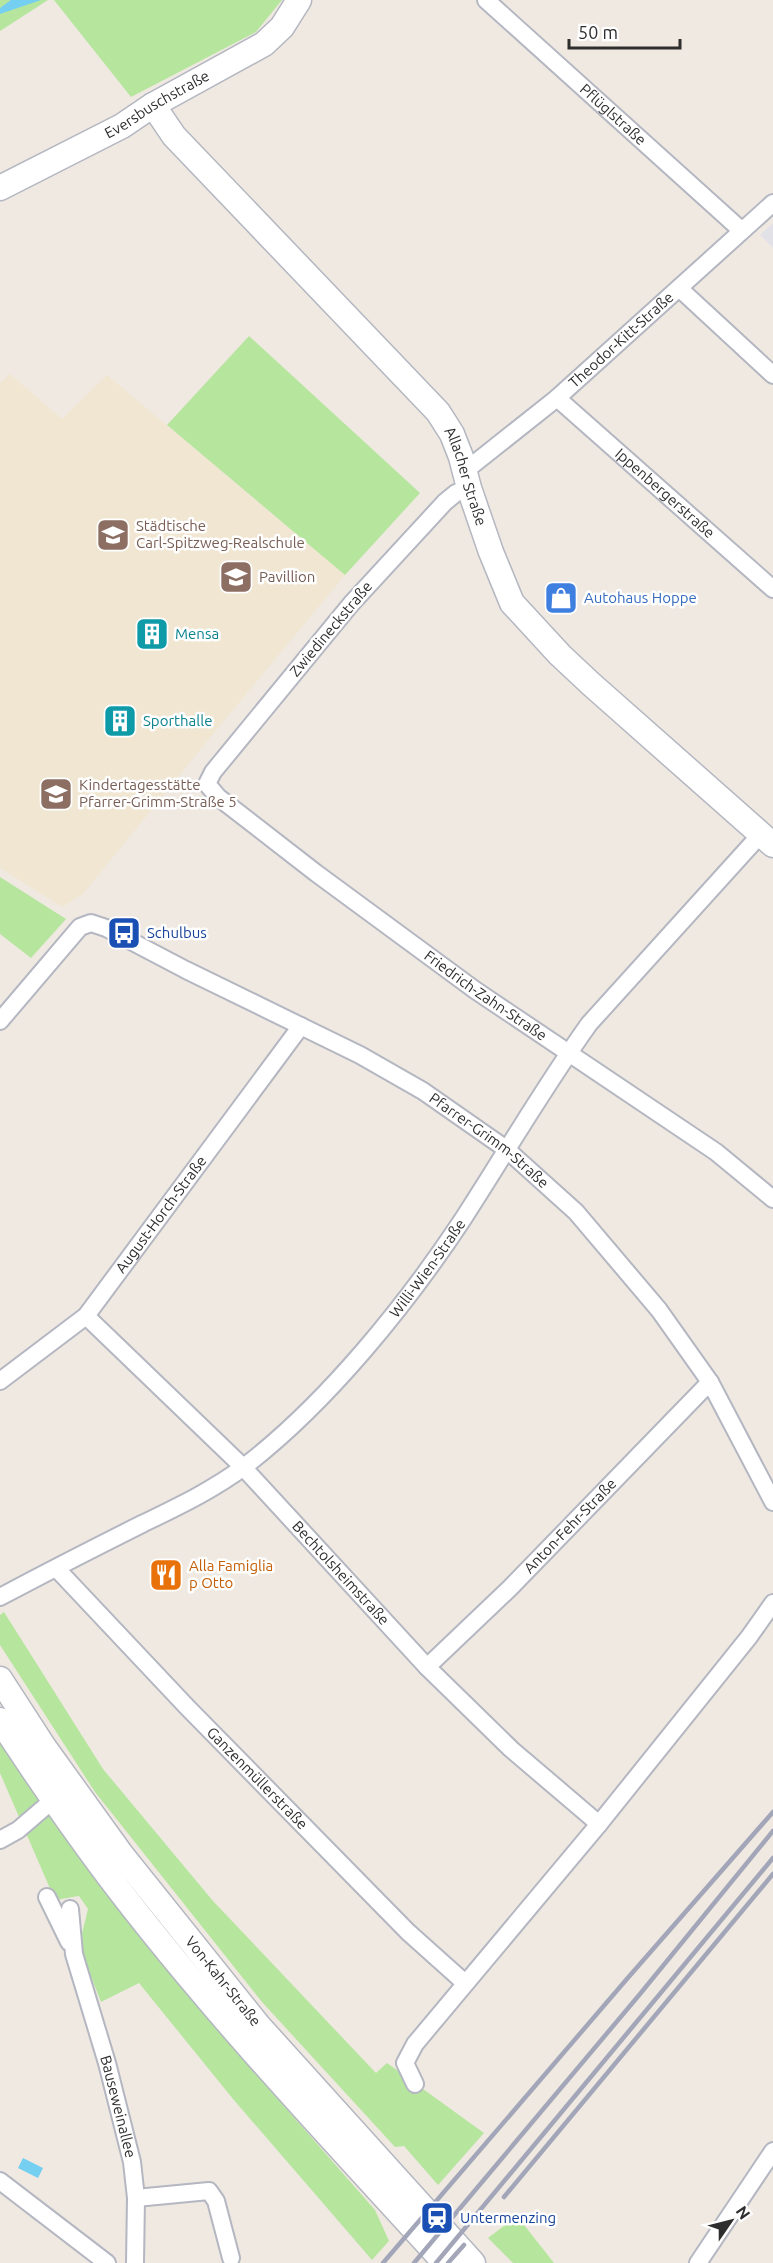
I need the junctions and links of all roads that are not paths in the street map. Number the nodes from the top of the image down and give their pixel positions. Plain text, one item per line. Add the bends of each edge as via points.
1 (299, 0) edge
2 (486, 0) edge
3 (153, 105) junction
4 (0, 188) edge
5 (773, 203) edge
6 (741, 230) junction
7 (680, 289) junction
8 (773, 375) edge
9 (557, 398) junction
10 (467, 480) junction
11 (773, 590) edge
12 (207, 784) joint
13 (766, 840) edge
14 (0, 1022) edge
15 (301, 1026) junction
16 (568, 1053) junction
17 (506, 1149) junction
18 (773, 1199) edge
19 (86, 1316) junction
20 (0, 1381) edge
21 (710, 1382) junction
22 (243, 1467) junction
23 (773, 1502) edge
24 (56, 1568) junction
25 (0, 1597) edge
26 (773, 1603) edge
27 (427, 1667) junction
28 (0, 1679) edge
29 (0, 1720) edge
30 (52, 1800) junction
31 (599, 1824) junction
32 (0, 1840) edge
33 (47, 1897) dead end
34 (70, 1909) dead end
35 (74, 1954) junction
36 (465, 1983) junction
37 (415, 2084) dead end
38 (773, 2151) edge
39 (0, 2181) edge
40 (136, 2198) junction
41 (231, 2258) dead end
42 (107, 2263) edge
43 (135, 2263) edge
44 (445, 2263) edge
45 (473, 2263) edge
46 (698, 2263) edge

1 - 3 main road, Eversbuschstraße via 282,27 264,44
2 - 6 street, Pflüglstraße
3 - 4 main road, Eversbuschstraße via 122,126
3 - 10 main road, Allacher Straße via 174,136 432,405 452,434
5 - 6 street, Theodor-Kitt-Straße
6 - 7 street, Theodor-Kitt-Straße
7 - 8 street
7 - 9 street, Theodor-Kitt-Straße
9 - 10 street, Theodor-Kitt-Straße
9 - 11 street, Ippenbergerstraße
10 - 12 street, Zwiedineckstraße via 351,604
10 - 13 main road, Allacher Straße via 512,603 568,662
12 - 16 street, Friedrich-Zahn-Straße via 218,797 315,873
13 - 16 street, Willi-Wien-Straße via 589,1024
14 - 15 street, Pfarrer-Grimm-Straße via 80,927 91,923
15 - 17 street, Pfarrer-Grimm-Straße via 410,1083
15 - 19 street, August-Horch-Straße
16 - 17 street, Willi-Wien-Straße
16 - 18 street, Friedrich-Zahn-Straße via 716,1152
17 - 21 street, Pfarrer-Grimm-Straße via 576,1212 659,1310
17 - 22 street, Willi-Wien-Straße via 404,1303 287,1431
19 - 20 street, August-Horch-Straße
19 - 22 street, Bechtolsheimstraße
21 - 23 street, Pfarrer-Grimm-Straße
21 - 27 street, Anton-Fehr-Straße via 510,1588
22 - 24 street, Willi-Wien-Straße via 196,1497
22 - 27 street, Bechtolsheimstraße
24 - 25 street, Willi-Wien-Straße
24 - 36 street, Ganzenmüllerstraße via 203,1724 408,1932
26 - 31 street
27 - 31 street, Bechtolsheimstraße via 511,1749
28 - 45 main road, Von-Kahr-Straße via 121,1854 258,2025
29 - 30 main road, Von-Kahr-Straße
30 - 32 street via 18,1830
30 - 44 main road, Von-Kahr-Straße via 120,1892 241,2038
31 - 36 street
33 - 35 street, Bauseweinallee
34 - 35 street, Bauseweinallee
35 - 40 street, Bauseweinallee via 107,2063 132,2162
36 - 37 street via 415,2044 405,2063
38 - 46 street
39 - 42 street
40 - 41 street via 209,2191 216,2201
40 - 43 street, Bauseweinallee

